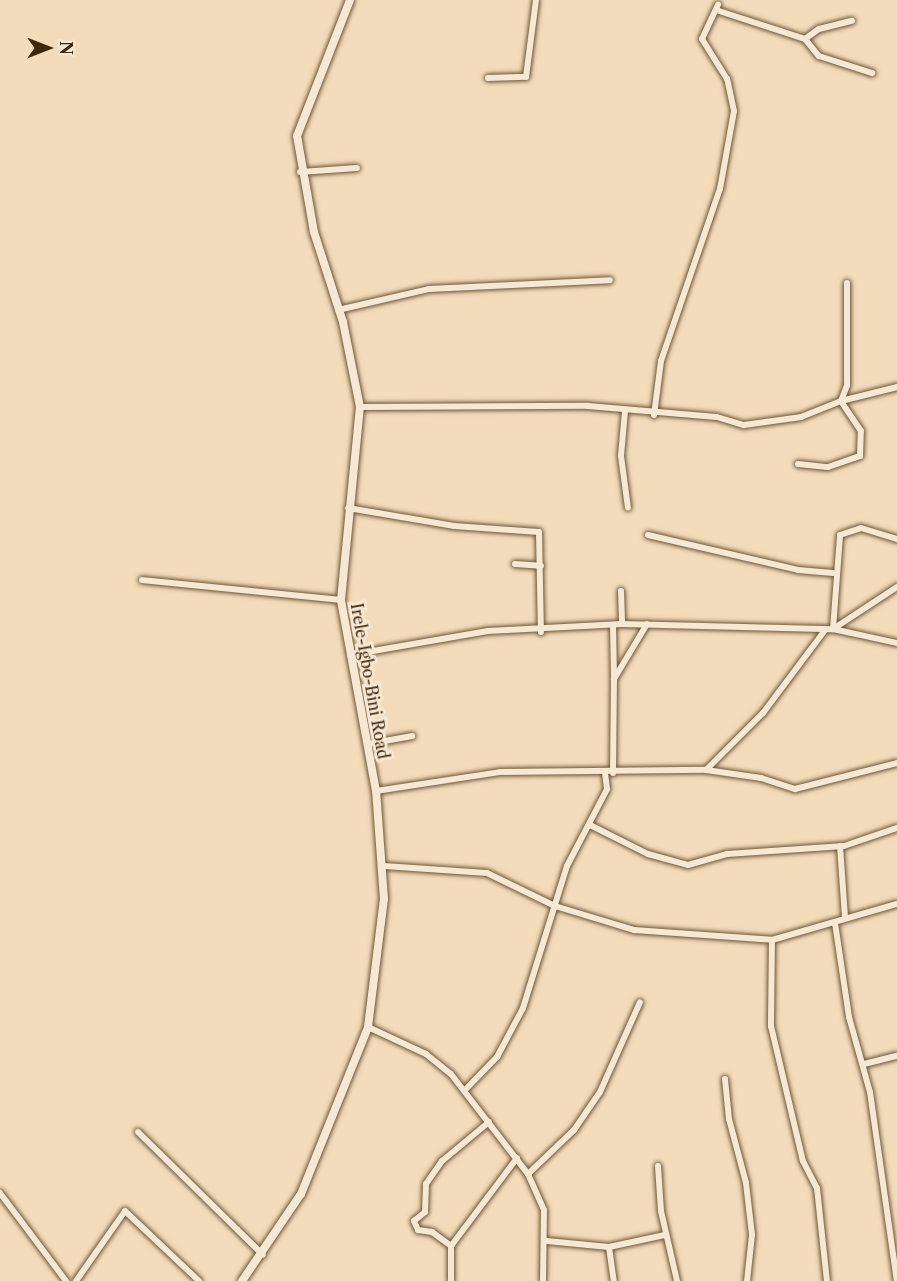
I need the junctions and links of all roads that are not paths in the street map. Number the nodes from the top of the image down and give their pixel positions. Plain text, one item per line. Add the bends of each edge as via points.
1 (350, 0) edge
2 (536, 0) edge
3 (852, 21) dead end
4 (805, 39) junction
5 (872, 73) dead end
6 (488, 78) dead end
7 (357, 168) dead end
8 (300, 172) junction
9 (610, 280) dead end
10 (847, 283) dead end
11 (338, 310) junction
12 (897, 387) edge
13 (841, 401) junction
14 (360, 407) junction
15 (625, 411) junction
16 (654, 415) junction
17 (798, 464) dead end
18 (348, 508) junction
19 (628, 508) dead end
20 (648, 535) dead end
21 (897, 539) edge
22 (515, 564) dead end
23 (541, 566) junction
24 (833, 573) junction
25 (142, 580) dead end
26 (897, 587) edge
27 (621, 591) dead end
28 (341, 600) junction
29 (622, 624) junction
30 (647, 624) junction
31 (613, 625) junction
32 (825, 630) junction
33 (833, 630) junction
34 (541, 632) junction
35 (897, 643) edge
36 (350, 655) junction
37 (614, 679) junction
38 (412, 736) dead end
39 (368, 744) junction
40 (897, 763) edge
41 (706, 770) junction
42 (605, 772) junction
43 (613, 773) junction
44 (376, 791) junction
45 (590, 825) junction
46 (897, 828) edge
47 (840, 846) junction
48 (384, 866) junction
49 (897, 904) edge
50 (555, 906) junction
51 (845, 918) junction
52 (835, 923) junction
53 (772, 940) junction
54 (640, 1002) dead end
55 (368, 1027) junction
56 (897, 1056) edge
57 (864, 1064) junction
58 (725, 1079) dead end
59 (466, 1089) junction
60 (489, 1122) junction
61 (138, 1132) dead end
62 (517, 1158) junction
63 (658, 1166) dead end
64 (528, 1174) junction
65 (0, 1193) edge
66 (665, 1235) junction
67 (547, 1241) junction
68 (451, 1246) junction
69 (609, 1247) junction
70 (263, 1255) junction
71 (66, 1281) edge
72 (76, 1281) edge
73 (199, 1281) edge
74 (242, 1281) edge
75 (451, 1281) edge
76 (543, 1281) edge
77 (614, 1281) edge
78 (677, 1281) edge
79 (747, 1281) edge
80 (826, 1281) edge
81 (897, 1281) edge

1 - 8 street, Irele-Igbo-Bini Road via 297,136
2 - 6 street via 526,77
3 - 4 street via 819,29
4 - 5 street via 819,56
4 - 16 street via 717,7 702,39 727,79 734,111 720,189 661,361
7 - 8 street
8 - 11 street, Irele-Igbo-Bini Road
9 - 11 street via 429,289
10 - 13 street via 850,376
11 - 14 street, Irele-Igbo-Bini Road
12 - 13 street
13 - 16 street via 767,424
13 - 17 street via 856,420 864,450 828,467
14 - 15 street
14 - 18 street, Irele-Igbo-Bini Road
15 - 16 street
15 - 19 street via 621,456
18 - 23 street via 454,526 534,529 540,534
18 - 28 street, Irele-Igbo-Bini Road
20 - 24 street via 798,570
21 - 24 street via 861,528 843,533
22 - 23 street
23 - 34 street
24 - 33 street
25 - 28 street
26 - 33 street
27 - 29 street
28 - 36 street, Irele-Igbo-Bini Road
29 - 30 street
29 - 31 street
30 - 32 street
30 - 37 street
31 - 34 street
31 - 37 street
32 - 33 street
32 - 41 street via 763,713
33 - 35 street
34 - 36 street via 488,632
36 - 39 street, Irele-Igbo-Bini Road
37 - 43 street
38 - 39 street
39 - 44 street, Irele-Igbo-Bini Road
40 - 41 street via 795,789
41 - 43 street
42 - 43 street
42 - 44 street via 500,772
42 - 45 street via 607,789
44 - 48 street, Irele-Igbo-Bini Road
45 - 47 street via 648,854 688,865 727,854
45 - 50 street via 567,866
46 - 47 street
47 - 51 street
48 - 50 street via 487,873
48 - 55 street, Irele-Igbo-Bini Road via 381,939
49 - 51 street
50 - 53 street via 634,930
50 - 59 street via 523,1008 496,1057
51 - 52 street
52 - 53 street
52 - 57 street via 849,1017
53 - 80 street via 771,1026 803,1161 817,1188
54 - 64 street via 600,1092 574,1130
55 - 59 street via 426,1054
55 - 70 street, Irele-Igbo-Bini Road via 301,1194
56 - 57 street
57 - 81 street
58 - 79 street via 729,1119 746,1182 752,1235
59 - 60 street
60 - 62 street
60 - 68 street via 442,1161 426,1184 425,1212 414,1221 418,1230 432,1232
61 - 70 street
62 - 64 street
62 - 68 street
63 - 66 street
64 - 67 street via 544,1210
65 - 71 street
66 - 69 street
66 - 78 street
67 - 69 street
67 - 76 street
68 - 75 street
69 - 77 street
70 - 74 street, Irele-Igbo-Bini Road
72 - 73 street via 127,1211

